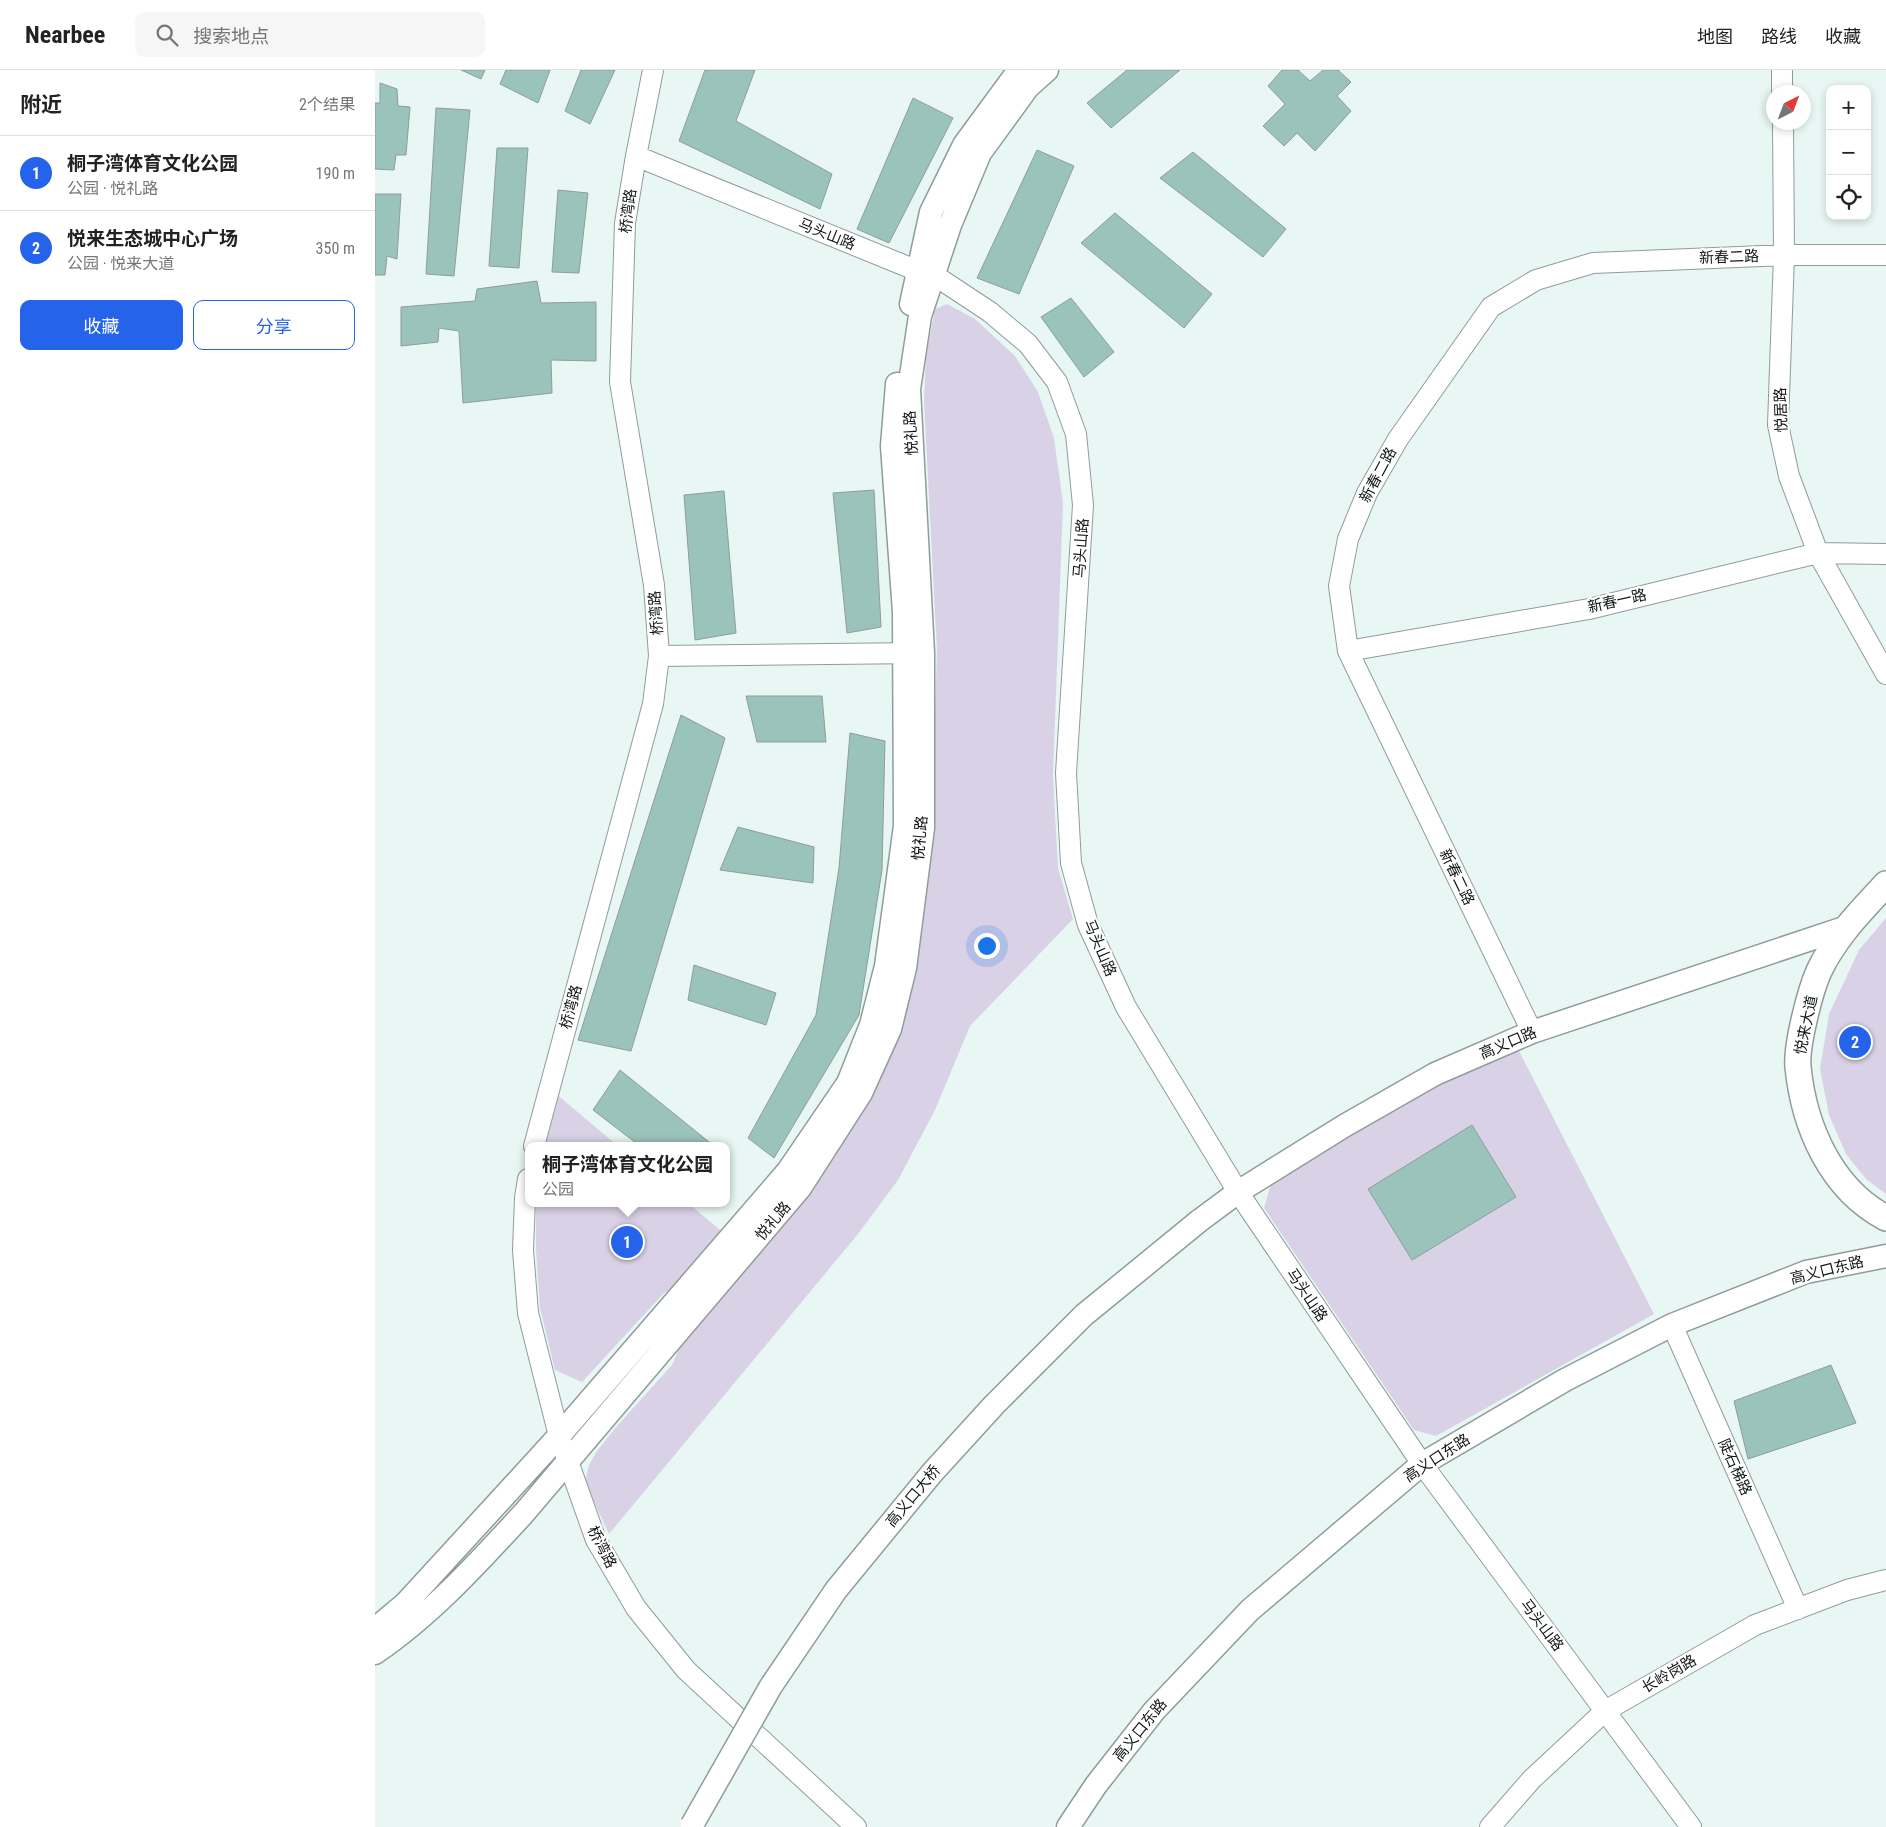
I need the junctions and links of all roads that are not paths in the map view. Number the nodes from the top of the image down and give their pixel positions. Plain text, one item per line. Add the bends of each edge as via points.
1 (653, 70) edge
2 (1019, 70) edge
3 (1047, 70) edge
4 (1782, 70) edge
5 (1783, 85) edge
6 (1783, 130) edge
7 (636, 156) junction
8 (1784, 255) junction
9 (1886, 256) edge
10 (926, 273) junction
11 (1818, 552) junction
12 (1886, 554) edge
13 (1348, 651) junction
14 (914, 653) junction
15 (659, 656) junction
16 (1886, 674) edge
17 (1886, 884) edge
18 (1847, 927) junction
19 (1532, 1032) junction
20 (536, 1142) edge
21 (1238, 1192) junction
22 (525, 1198) edge
23 (1886, 1218) edge
24 (1199, 1221) joint
25 (1886, 1256) edge
26 (1672, 1325) junction
27 (559, 1436) junction
28 (568, 1463) junction
29 (1422, 1464) junction
30 (1886, 1580) edge
31 (1798, 1609) junction
32 (375, 1629) edge
33 (375, 1653) edge
34 (1605, 1711) junction
35 (691, 1826) edge
36 (856, 1827) edge
37 (1069, 1827) edge
38 (1490, 1827) edge
39 (1691, 1827) edge

1 - 7 street, 桥湾路
2 - 10 main road, 悦礼路 via 964,145 931,212
3 - 10 main road, 悦礼路 via 1028,87 980,154
4 - 5 street
6 - 8 street, 悦居路
7 - 10 street, 马头山路
7 - 15 street, 桥湾路 via 625,223 620,382 654,585
8 - 9 street, 新春二路
8 - 11 street, 悦居路 via 1779,425 1789,476
8 - 13 street, 新春二路 via 1593,263 1536,280 1491,307 1398,439 1367,493 1348,539 1339,586
10 - 14 main road, 悦礼路 via 900,354 892,446 904,612
10 - 21 street, 马头山路 via 990,312 1028,344 1057,382 1076,434 1083,505 1066,773 1071,863 1088,925 1126,1007
11 - 12 street, 新春一路
11 - 13 street, 新春一路 via 1589,609
11 - 16 street, 悦居路
13 - 19 street, 新春二路
14 - 15 street
14 - 27 main road, 悦礼路 via 905,826 886,966 871,1026 848,1083 788,1171
14 - 28 main road, 悦礼路 via 923,828 905,968 890,1029 861,1093 800,1188
15 - 20 street, 桥湾路 via 653,704
17 - 18 main road, 悦来大道
18 - 19 main road, 高义口路
18 - 23 main road, 悦来大道 via 1819,971 1804,1022 1798,1066 1807,1113 1823,1156 1848,1190
19 - 21 main road, 高义口路 via 1435,1074
21 - 24 main road, 高义口路
21 - 29 street, 马头山路
22 - 27 street, 桥湾路 via 523,1250 528,1312
24 - 35 main road, 高义口大桥, bridge via 1084,1315 993,1405 932,1472 836,1590 771,1686
25 - 26 main road, 高义口东路 via 1806,1272
26 - 29 main road, 高义口东路 via 1565,1380
26 - 31 street, 陡石梯路
27 - 28 street, 桥湾路
27 - 32 main road, 悦礼路 via 406,1603
28 - 33 main road, 悦礼路 via 487,1553 407,1631
28 - 36 street, 桥湾路 via 596,1540 636,1608 686,1670
29 - 34 street, 马头山路
29 - 37 main road, 高义口东路 via 1250,1610 1154,1711 1096,1785
30 - 31 street, 长岭岗路 via 1847,1590
31 - 34 street, 长岭岗路 via 1755,1625
34 - 38 street, 长岭岗路 via 1532,1779
34 - 39 street, 马头山路

